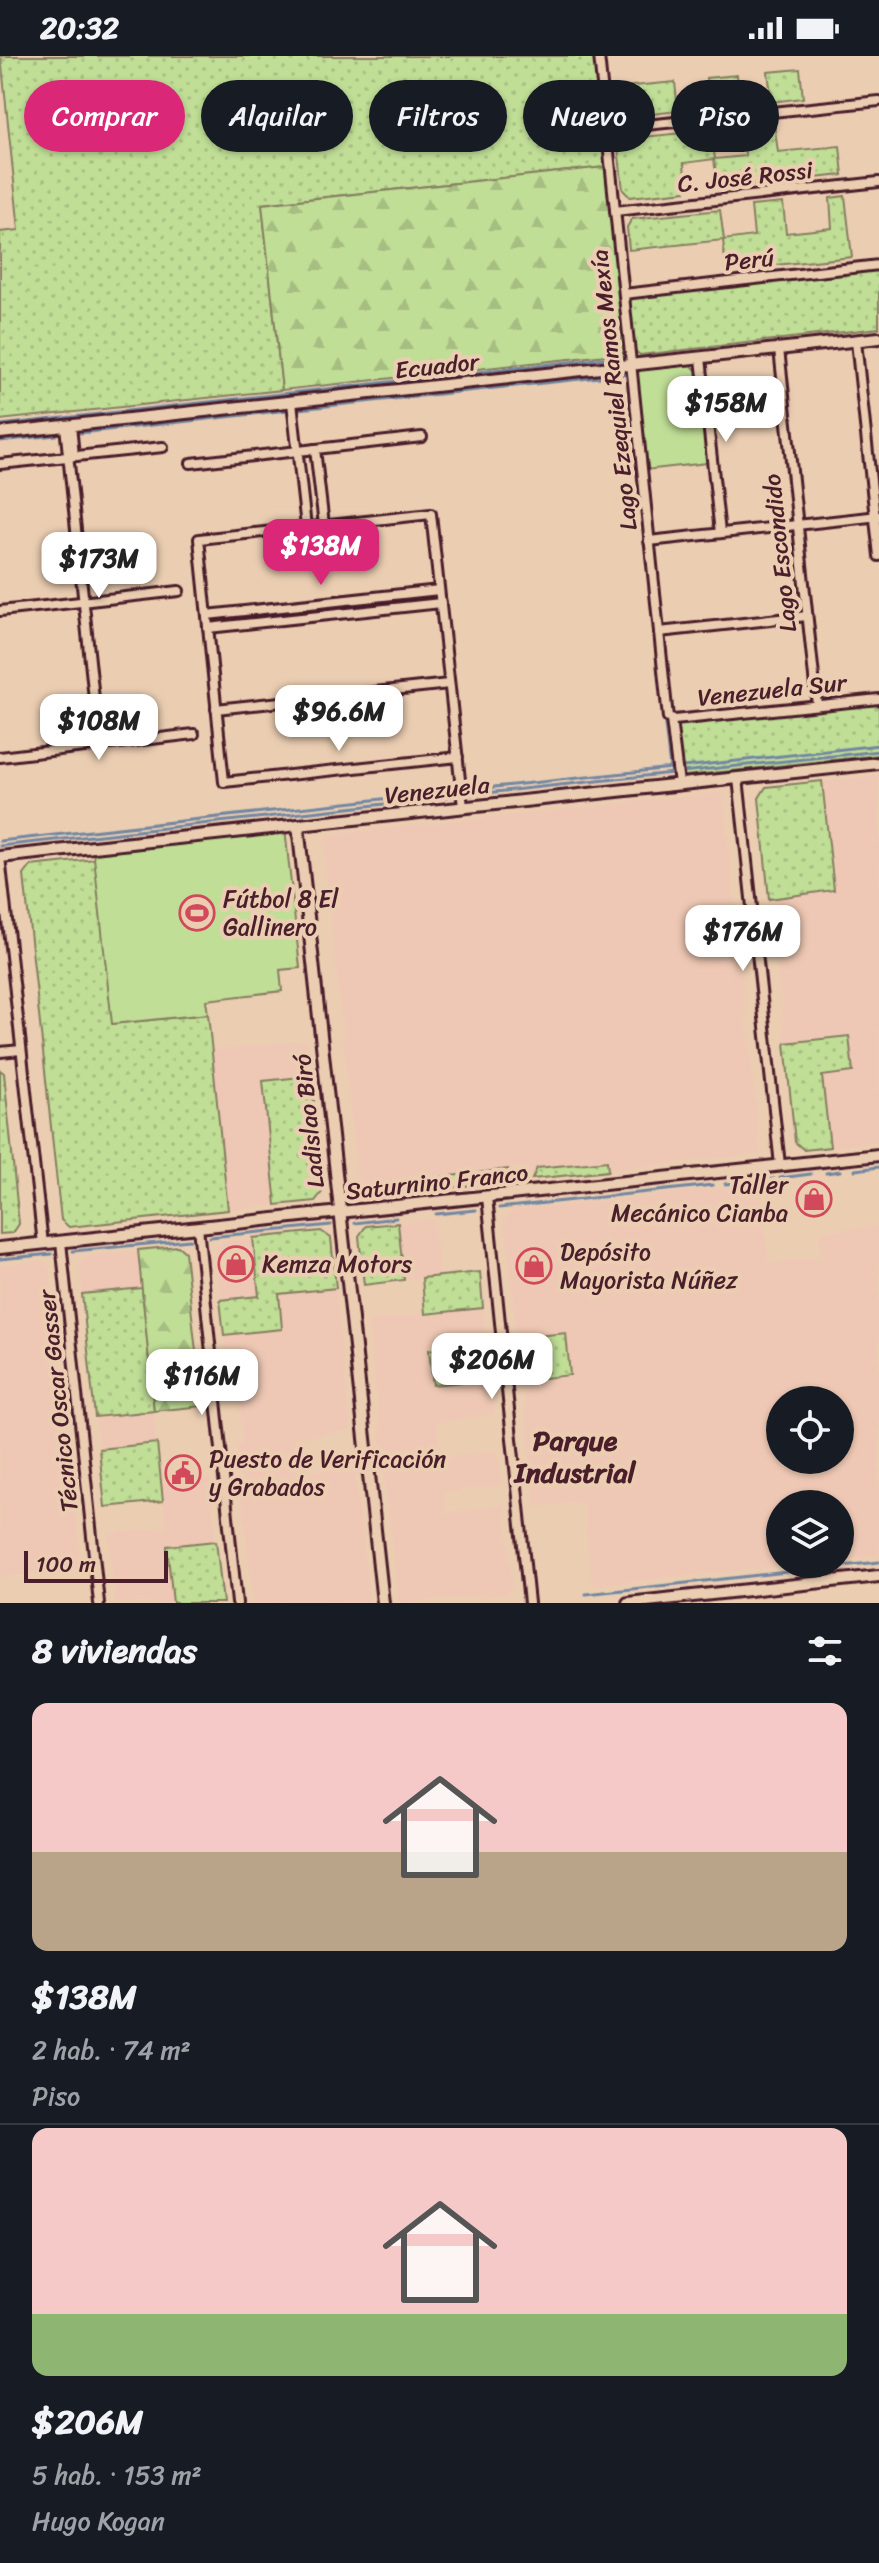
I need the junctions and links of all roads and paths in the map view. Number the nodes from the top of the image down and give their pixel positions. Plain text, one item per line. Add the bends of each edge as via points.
1 (599, 56) edge
2 (602, 80) edge
3 (879, 101) edge
4 (655, 124) edge
5 (609, 152) edge
6 (879, 182) edge
7 (615, 211) junction
8 (879, 265) edge
9 (624, 294) junction
10 (879, 338) edge
11 (856, 341) junction
12 (779, 349) junction
13 (701, 358) junction
14 (631, 365) junction
15 (292, 402) junction
16 (68, 426) junction
17 (0, 433) edge
18 (422, 437) dead end
19 (163, 447) dead end
20 (315, 449) junction
21 (298, 451) junction
22 (71, 457) junction
23 (191, 463) dead end
24 (0, 464) edge
25 (877, 516) edge
26 (324, 525) junction
27 (798, 525) junction
28 (306, 527) junction
29 (720, 533) junction
30 (649, 541) junction
31 (879, 556) edge
32 (439, 590) junction
33 (179, 591) dead end
34 (83, 601) junction
35 (441, 603) junction
36 (0, 611) edge
37 (207, 615) junction
38 (807, 616) junction
39 (208, 628) junction
40 (659, 632) junction
41 (449, 684) junction
42 (879, 699) edge
43 (817, 705) junction
44 (216, 709) junction
45 (670, 719) junction
46 (194, 734) dead end
47 (99, 746) junction
48 (0, 757) edge
49 (458, 757) junction
50 (879, 763) edge
51 (738, 778) junction
52 (679, 784) junction
53 (463, 807) junction
54 (298, 825) junction
55 (0, 857) edge
56 (21, 1050) junction
57 (0, 1052) edge
58 (879, 1155) edge
59 (780, 1165) junction
60 (487, 1197) junction
61 (340, 1212) junction
62 (198, 1227) junction
63 (61, 1242) junction
64 (43, 1244) junction
65 (0, 1248) edge
66 (879, 1576) edge
67 (714, 1598) edge
68 (99, 1603) edge
69 (237, 1603) edge
70 (383, 1603) edge
71 (529, 1603) edge
72 (628, 1603) edge

1 - 2 street, Lago Ezequiel Ramos Mexía
3 - 4 street
5 - 7 street, Lago Ezequiel Ramos Mexía
6 - 7 street, C. José Rossi
7 - 9 street, Lago Ezequiel Ramos Mexía
8 - 9 street, Perú
9 - 14 street, Lago Ezequiel Ramos Mexía
10 - 11 street, Ecuador
11 - 12 street, Ecuador
11 - 25 street
12 - 13 street, Ecuador
12 - 27 street, Lago Escondido
13 - 14 street, Ecuador
13 - 29 street
14 - 15 street, Ecuador
14 - 30 street, Lago Ezequiel Ramos Mexía
15 - 16 street, Ecuador
15 - 21 street
16 - 17 street, Ecuador
16 - 22 street
18 - 20 street
19 - 22 street
20 - 21 street
20 - 26 street
21 - 23 street
21 - 28 street
22 - 24 street
22 - 34 street
25 - 27 street
25 - 31 street
26 - 28 street
26 - 32 street via 431,514
27 - 29 street
27 - 38 street, Lago Escondido
28 - 37 street via 199,539
29 - 30 street
30 - 40 street, Lago Ezequiel Ramos Mexía
32 - 35 street
32 - 37 street
33 - 34 street
34 - 36 street
34 - 47 street
35 - 39 street
35 - 41 street
37 - 39 street
38 - 40 street
38 - 43 street, Lago Escondido
39 - 44 street
40 - 45 street, Lago Ezequiel Ramos Mexía
41 - 44 street
41 - 49 street
42 - 43 street, Venezuela Sur
43 - 45 street, Venezuela Sur
44 - 49 street via 224,782
45 - 52 street, Lago Ezequiel Ramos Mexía
46 - 47 street
47 - 48 street
49 - 53 street
50 - 51 street, Venezuela
51 - 52 street, Venezuela
51 - 59 street
52 - 53 street, Venezuela
53 - 54 street, Venezuela
54 - 55 street, Venezuela
54 - 61 street, Ladislao Biró
55 - 56 street
56 - 57 street
56 - 64 street
58 - 59 street, Saturnino Franco
59 - 60 street, Saturnino Franco
60 - 61 street, Saturnino Franco
60 - 71 street
61 - 62 street, Saturnino Franco
61 - 70 street, Ladislao Biró
62 - 63 street, Saturnino Franco
62 - 69 street
63 - 64 street, Saturnino Franco
63 - 68 street, Técnico Oscar Gasser
64 - 65 street, Saturnino Franco
66 - 67 street
67 - 72 street

